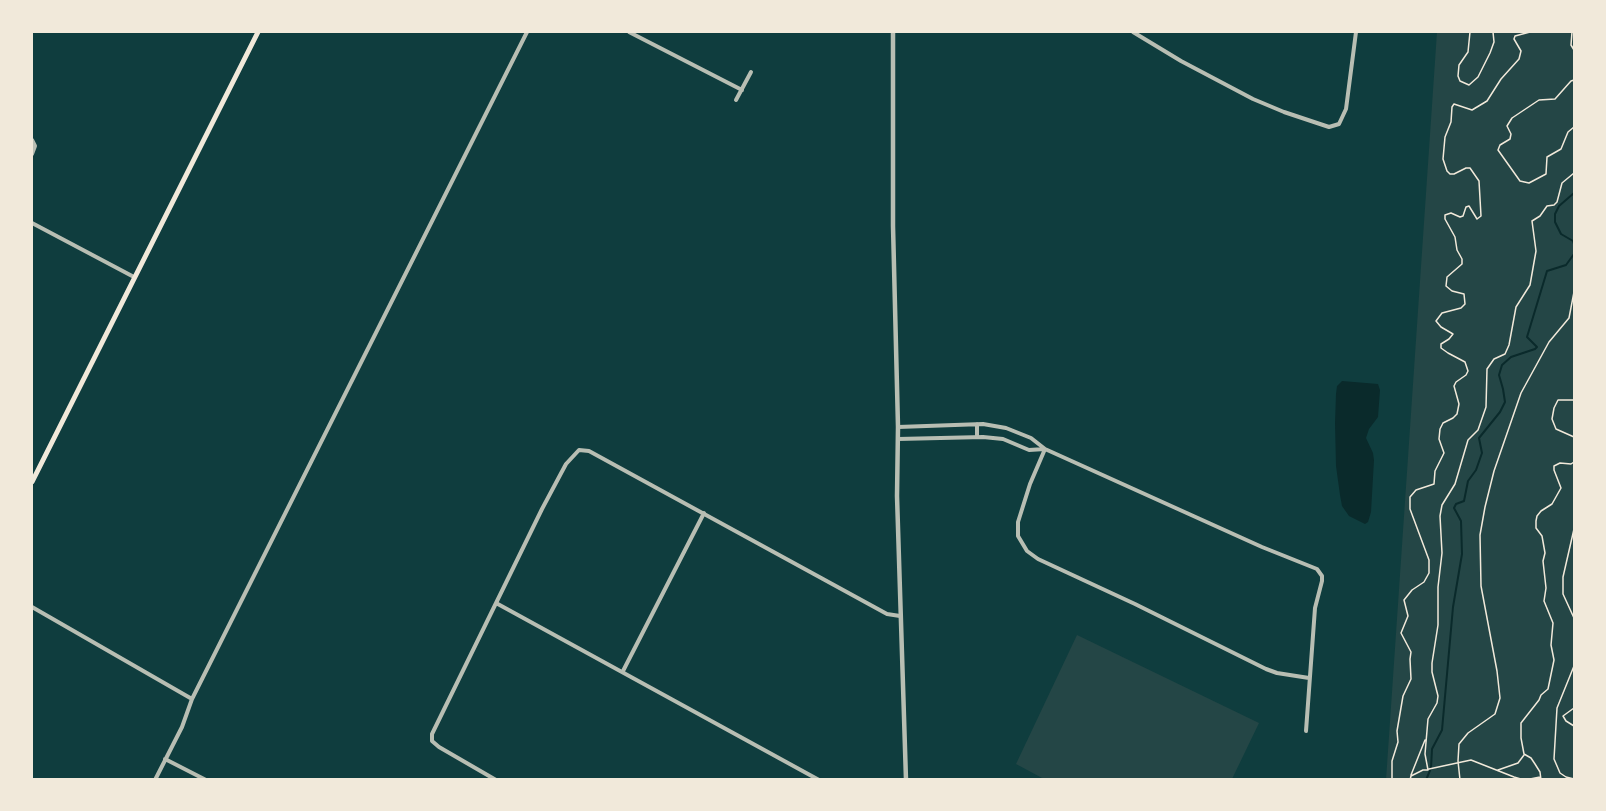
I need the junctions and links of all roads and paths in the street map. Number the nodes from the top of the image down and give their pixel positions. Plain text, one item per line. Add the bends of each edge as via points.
1 (258, 32) edge
2 (527, 32) edge
3 (628, 32) edge
4 (893, 32) edge
5 (1134, 32) edge
6 (1356, 32) edge
7 (1470, 32) edge
8 (1493, 32) edge
9 (1530, 32) edge
10 (1572, 32) edge
11 (1575, 50) edge
12 (751, 72) dead end
13 (1575, 80) edge
14 (742, 90) junction
15 (736, 100) dead end
16 (1575, 126) edge
17 (32, 140) edge
18 (32, 154) edge
19 (1575, 173) edge
20 (32, 223) edge
21 (134, 278) junction
22 (1575, 292) edge
23 (1575, 400) edge
24 (977, 424) junction
25 (898, 427) junction
26 (977, 437) junction
27 (1575, 437) edge
28 (898, 439) junction
29 (1046, 449) junction
30 (1575, 462) edge
31 (32, 482) edge
32 (704, 513) junction
33 (1575, 529) edge
34 (496, 603) junction
35 (32, 608) edge
36 (900, 616) junction
37 (1575, 618) edge
38 (1575, 666) edge
39 (623, 671) junction
40 (1309, 678) junction
41 (192, 699) junction
42 (1575, 708) edge
43 (1575, 726) edge
44 (1305, 731) dead end
45 (1426, 737) junction
46 (1524, 754) junction
47 (165, 759) junction
48 (1458, 761) junction
49 (1428, 770) junction
50 (1497, 770) junction
51 (1411, 776) junction
52 (488, 777) edge
53 (1541, 778) edge
54 (1575, 779) edge
55 (155, 780) edge
56 (206, 780) edge
57 (496, 780) edge
58 (819, 780) edge
59 (906, 780) edge
60 (1392, 780) edge
61 (1410, 780) edge
62 (1460, 780) edge
63 (1525, 780) edge

1 - 21 main road
2 - 41 street
3 - 14 street
4 - 25 street
5 - 6 street via 1253,99 1329,127 1337,126 1346,109
7 - 8 path via 1468,52 1459,65 1458,76 1469,85 1478,77 1490,53
9 - 60 path via 1515,36 1521,51 1519,59 1487,101 1472,110 1454,104 1445,137 1443,159 1447,171 1454,174 1470,168 1479,181 1481,216 1477,219 1469,206 1463,216 1445,215 1462,259 1462,264 1447,277 1446,286 1464,294 1465,304 1442,313 1437,321 1453,333 1441,348 1465,362 1468,371 1454,386 1459,404 1457,414 1440,429 1444,453 1435,471 1434,484 1416,490 1410,497 1411,513 1429,560 1429,573 1404,600 1408,616 1401,633 1412,652 1411,679 1402,696
10 - 11 path via 1571,45
12 - 14 street
13 - 16 path via 1555,99 1539,100 1512,118 1508,126 1510,139 1498,150 1520,181 1529,183 1546,174 1547,157 1561,149
14 - 15 street
17 - 18 street
19 - 45 path via 1562,183 1554,205 1547,206 1532,221 1536,251 1530,285 1516,307 1505,354 1494,359 1487,369 1486,407 1478,430 1468,440 1455,484 1442,505 1438,625 1432,663 1438,696 1428,719
20 - 21 street
21 - 31 main road
22 - 48 path via 1569,318 1549,342 1521,393 1494,471 1480,535 1479,562 1499,704 1495,714 1464,737
23 - 27 path via 1558,400 1552,419 1556,429
24 - 25 street
24 - 26 street
24 - 29 street via 1006,428
25 - 28 street
26 - 28 street
26 - 29 street via 1002,439 1029,450
28 - 36 street
29 - 40 street via 1320,572
29 - 40 street via 1018,522 1018,536 1027,551 1266,669
30 - 46 path via 1554,466 1561,488 1536,521 1545,552 1544,601 1553,623 1554,660 1548,689 1521,723
32 - 34 street via 589,451 579,450 566,464
32 - 36 street via 887,615
32 - 39 street
33 - 37 path via 1563,577 1563,594
34 - 39 street
34 - 52 street via 435,727 432,741
35 - 41 street
36 - 59 street
38 - 54 path via 1557,708 1554,759 1560,773
39 - 58 street
40 - 44 street
41 - 47 street
42 - 43 path via 1563,717
45 - 49 path
45 - 51 path
46 - 50 path via 1518,764
46 - 53 path via 1531,758
47 - 55 street
47 - 56 street
48 - 49 path
48 - 50 path via 1477,761
48 - 62 path
49 - 51 path
50 - 63 path
51 - 61 path
52 - 57 street
53 - 63 path

